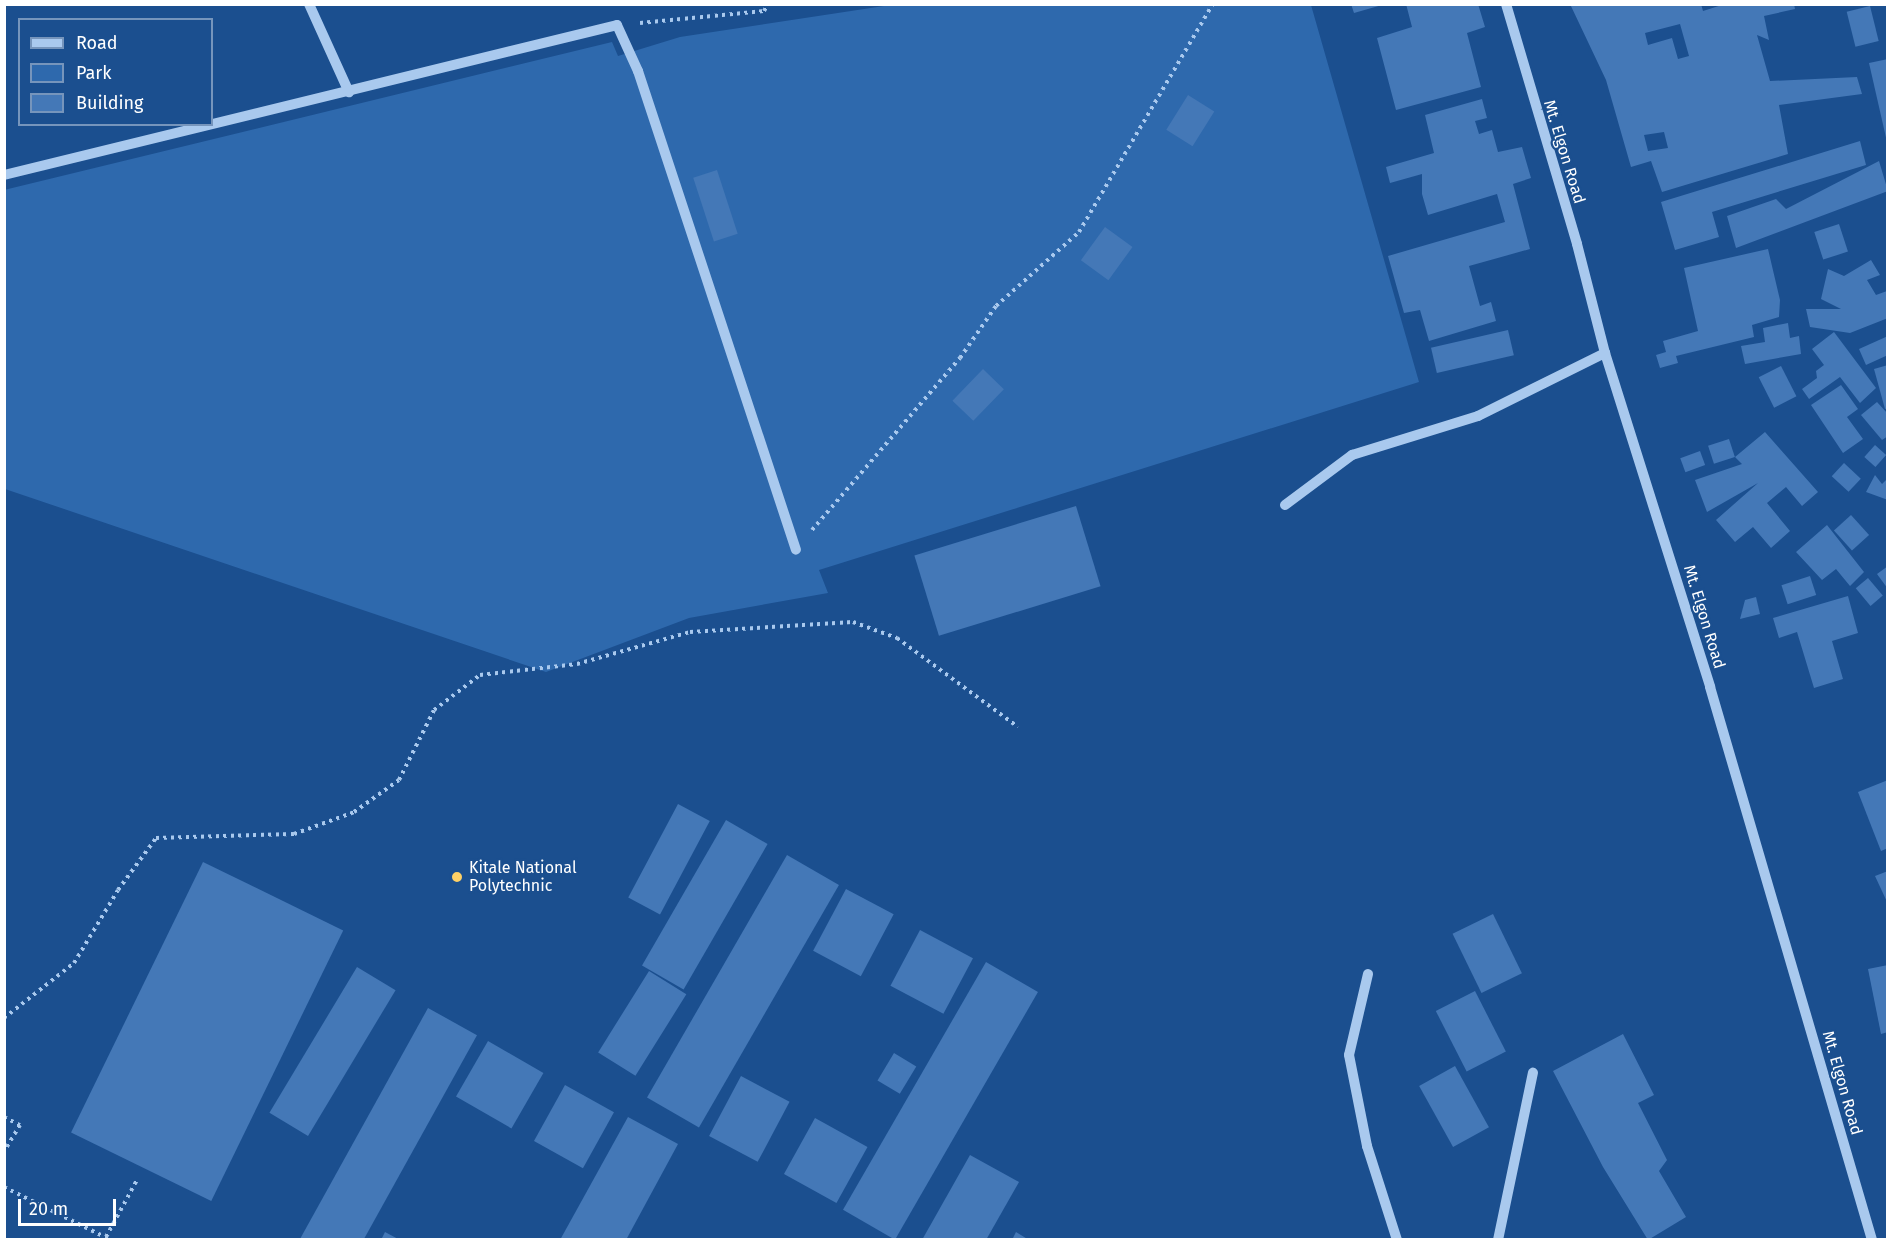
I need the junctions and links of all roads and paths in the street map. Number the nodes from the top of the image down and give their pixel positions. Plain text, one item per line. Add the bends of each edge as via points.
1 (309, 4) edge
2 (768, 4) edge
3 (1214, 4) edge
4 (1506, 4) edge
5 (617, 25) junction
6 (349, 92) junction
7 (213, 125) edge
8 (208, 126) edge
9 (4, 175) edge
10 (1605, 353) junction
11 (1285, 505) dead end
12 (796, 550) joint
13 (1018, 727) dead end
14 (1368, 974) dead end
15 (4, 1018) edge
16 (1533, 1073) dead end
17 (4, 1117) edge
18 (4, 1152) edge
19 (137, 1180) dead end
20 (4, 1187) edge
21 (107, 1239) edge
22 (1397, 1239) edge
23 (1498, 1239) edge
24 (1872, 1239) edge

1 - 6 street
2 - 5 path via 764,10
3 - 12 path via 1079,232 996,306 960,357
4 - 10 street, Mt. Elgon Road
5 - 6 street
5 - 12 street via 638,71
6 - 7 street
8 - 9 street
10 - 11 street via 1478,416 1352,455
10 - 24 street, Mt. Elgon Road via 1729,753
13 - 15 path via 897,638 854,622 690,632 577,664 480,675 434,710 399,780 354,813 294,834 156,838 118,890 74,963
14 - 22 street via 1349,1055 1367,1146
16 - 23 street
17 - 18 path via 20,1125
19 - 21 path
20 - 21 path

